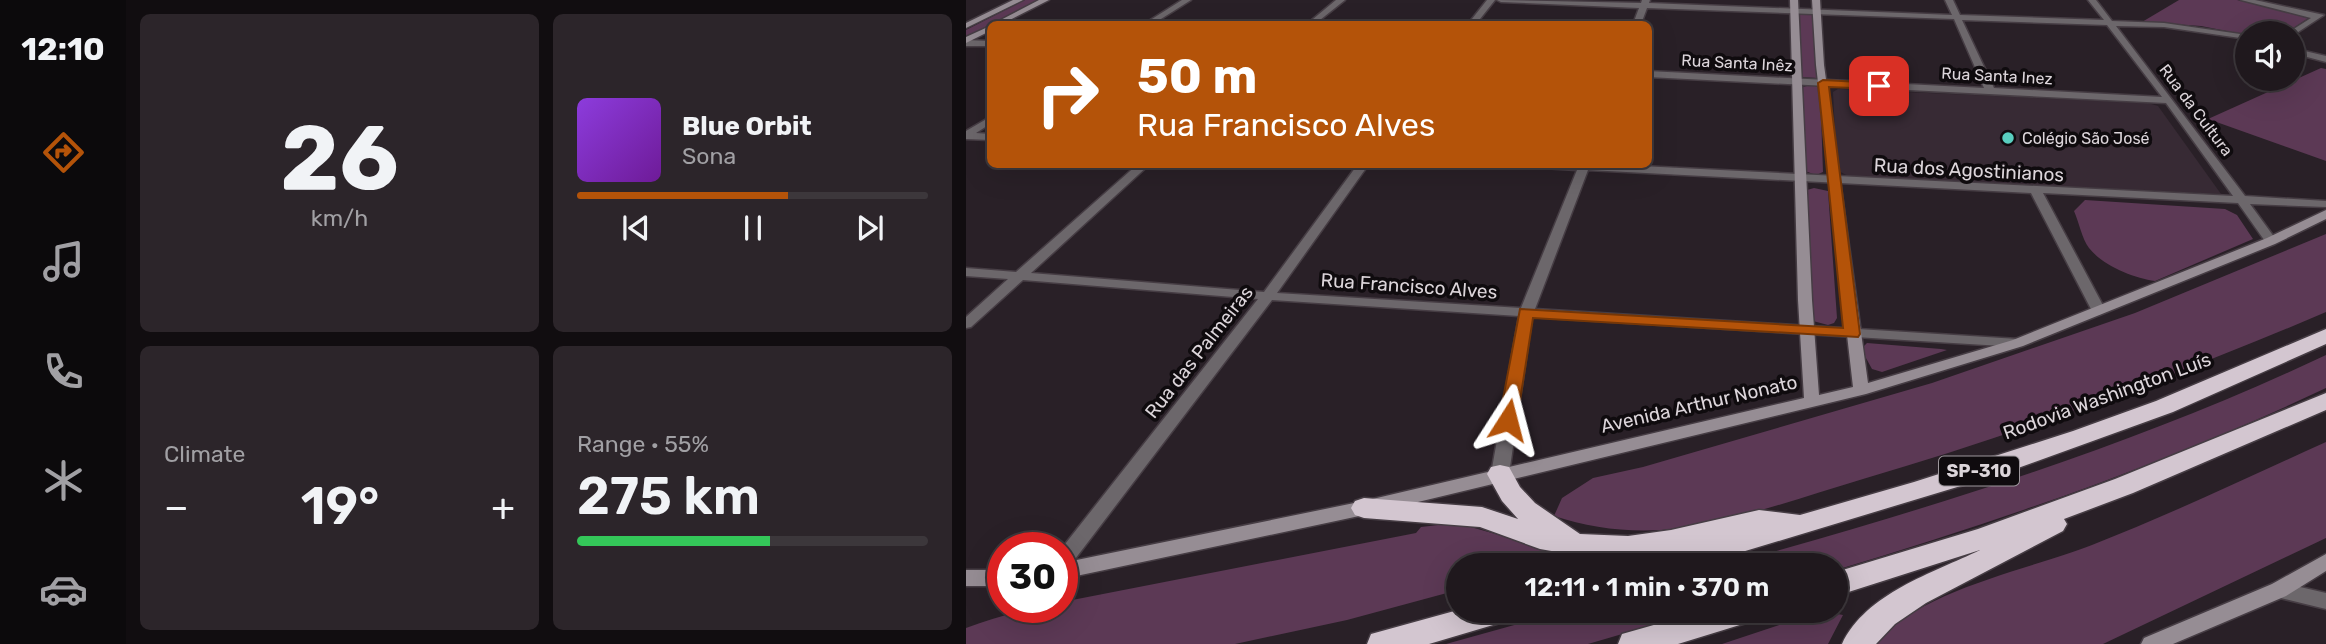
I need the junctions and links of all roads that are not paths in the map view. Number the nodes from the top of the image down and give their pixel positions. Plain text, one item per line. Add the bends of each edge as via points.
1 (1019, 0) edge
2 (1045, 0) edge
3 (1187, 0) edge
4 (1341, 0) edge
5 (1491, 0) edge
6 (1501, 0) edge
7 (1949, 0) edge
8 (2091, 0) edge
9 (2245, 0) edge
10 (1645, 3) edge
11 (1794, 6) edge
12 (1817, 6) edge
13 (2322, 14) edge
14 (1956, 17) junction
15 (1003, 21) edge
16 (1153, 21) edge
17 (1315, 21) edge
18 (1474, 21) edge
19 (1638, 21) edge
20 (2109, 23) junction
21 (2305, 25) edge
22 (966, 26) edge
23 (987, 30) edge
24 (2235, 35) edge
25 (966, 42) edge
26 (987, 44) edge
27 (2305, 53) edge
28 (2326, 59) edge
29 (1652, 74) edge
30 (1799, 82) junction
31 (1823, 83) junction
32 (1990, 91) junction
33 (2169, 100) junction
34 (987, 122) edge
35 (966, 135) edge
36 (987, 137) edge
37 (1141, 168) edge
38 (1361, 168) edge
39 (1583, 168) edge
40 (1618, 168) edge
41 (1802, 179) junction
42 (1835, 181) junction
43 (2036, 191) junction
44 (2244, 201) junction
45 (2326, 204) edge
46 (2326, 214) edge
47 (2271, 241) junction
48 (966, 272) edge
49 (1023, 275) junction
50 (1268, 296) junction
51 (2099, 311) junction
52 (1526, 313) junction
53 (966, 324) edge
54 (1806, 332) junction
55 (1852, 334) junction
56 (2326, 336) edge
57 (2018, 343) junction
58 (1861, 390) junction
59 (1812, 400) junction
60 (2326, 401) edge
61 (1500, 474) junction
62 (2124, 486) junction
63 (1364, 508) junction
64 (1806, 524) junction
65 (1078, 541) edge
66 (1580, 545) junction
67 (1703, 553) edge
68 (2326, 562) edge
69 (1078, 568) edge
70 (966, 578) edge
71 (987, 578) edge
72 (1848, 580) edge
73 (2279, 590) junction
74 (2326, 601) edge
75 (1457, 623) edge
76 (1705, 623) edge
77 (1382, 644) edge
78 (1633, 644) edge
79 (1857, 644) edge
80 (2151, 644) edge

1 - 22 street
2 - 15 street
3 - 16 street
4 - 17 street
5 - 18 street
6 - 10 street
7 - 14 street
8 - 20 street, Rua da Cultura
9 - 13 street
10 - 11 street
10 - 19 street
11 - 12 street
11 - 30 street
12 - 14 street
12 - 31 street
13 - 21 street
14 - 20 street
14 - 32 street
20 - 24 street
20 - 33 street, Rua da Cultura
23 - 25 street
25 - 26 street
27 - 28 street
29 - 30 street, Rua Santa Inêz
30 - 31 street, Rua Santa Inêz
30 - 41 street
31 - 32 street, Rua Santa Inez
31 - 42 street
32 - 33 street, Rua Santa Inez
33 - 44 street, Rua da Cultura
34 - 35 street
35 - 36 street
37 - 49 street
38 - 50 street, Rua das Palmeiras
39 - 52 street
40 - 41 street, Rua dos Agostinianos
41 - 42 street, Rua dos Agostinianos
41 - 54 street
42 - 43 street, Rua dos Agostinianos
42 - 55 street
43 - 44 street, Rua dos Agostinianos
43 - 51 street
44 - 45 street, Rua dos Agostinianos
44 - 47 street, Rua da Cultura
46 - 47 street, Avenida Arthur Nonato
47 - 51 street, Avenida Arthur Nonato
48 - 49 street, Rua Francisco Alves
49 - 50 street, Rua Francisco Alves
49 - 53 street
50 - 52 street, Rua Francisco Alves
50 - 65 street, Rua das Palmeiras
51 - 57 street, Avenida Arthur Nonato
52 - 54 street, Rua Francisco Alves
52 - 61 street
54 - 55 street, Rua Francisco Alves
54 - 59 street
55 - 57 street, Rua Francisco Alves
55 - 58 street
56 - 64 highway, Rodovia Washington Luís / SP-310 via 2261,367 2042,452
57 - 58 street, Avenida Arthur Nonato
58 - 59 street, Avenida Arthur Nonato
59 - 61 street, Avenida Arthur Nonato
60 - 62 highway
61 - 63 street, Avenida Arthur Nonato
61 - 66 highway via 1507,492 1532,517
62 - 72 highway via 1984,538
62 - 79 highway via 1903,601 1872,623
63 - 66 highway via 1482,517 1540,538
63 - 69 street, Avenida Arthur Nonato
64 - 66 highway via 1759,520 1628,547
64 - 67 highway, Rodovia Washington Luís / SP-310
68 - 73 street
70 - 71 street
73 - 74 street
73 - 80 street
75 - 77 highway
76 - 78 highway

